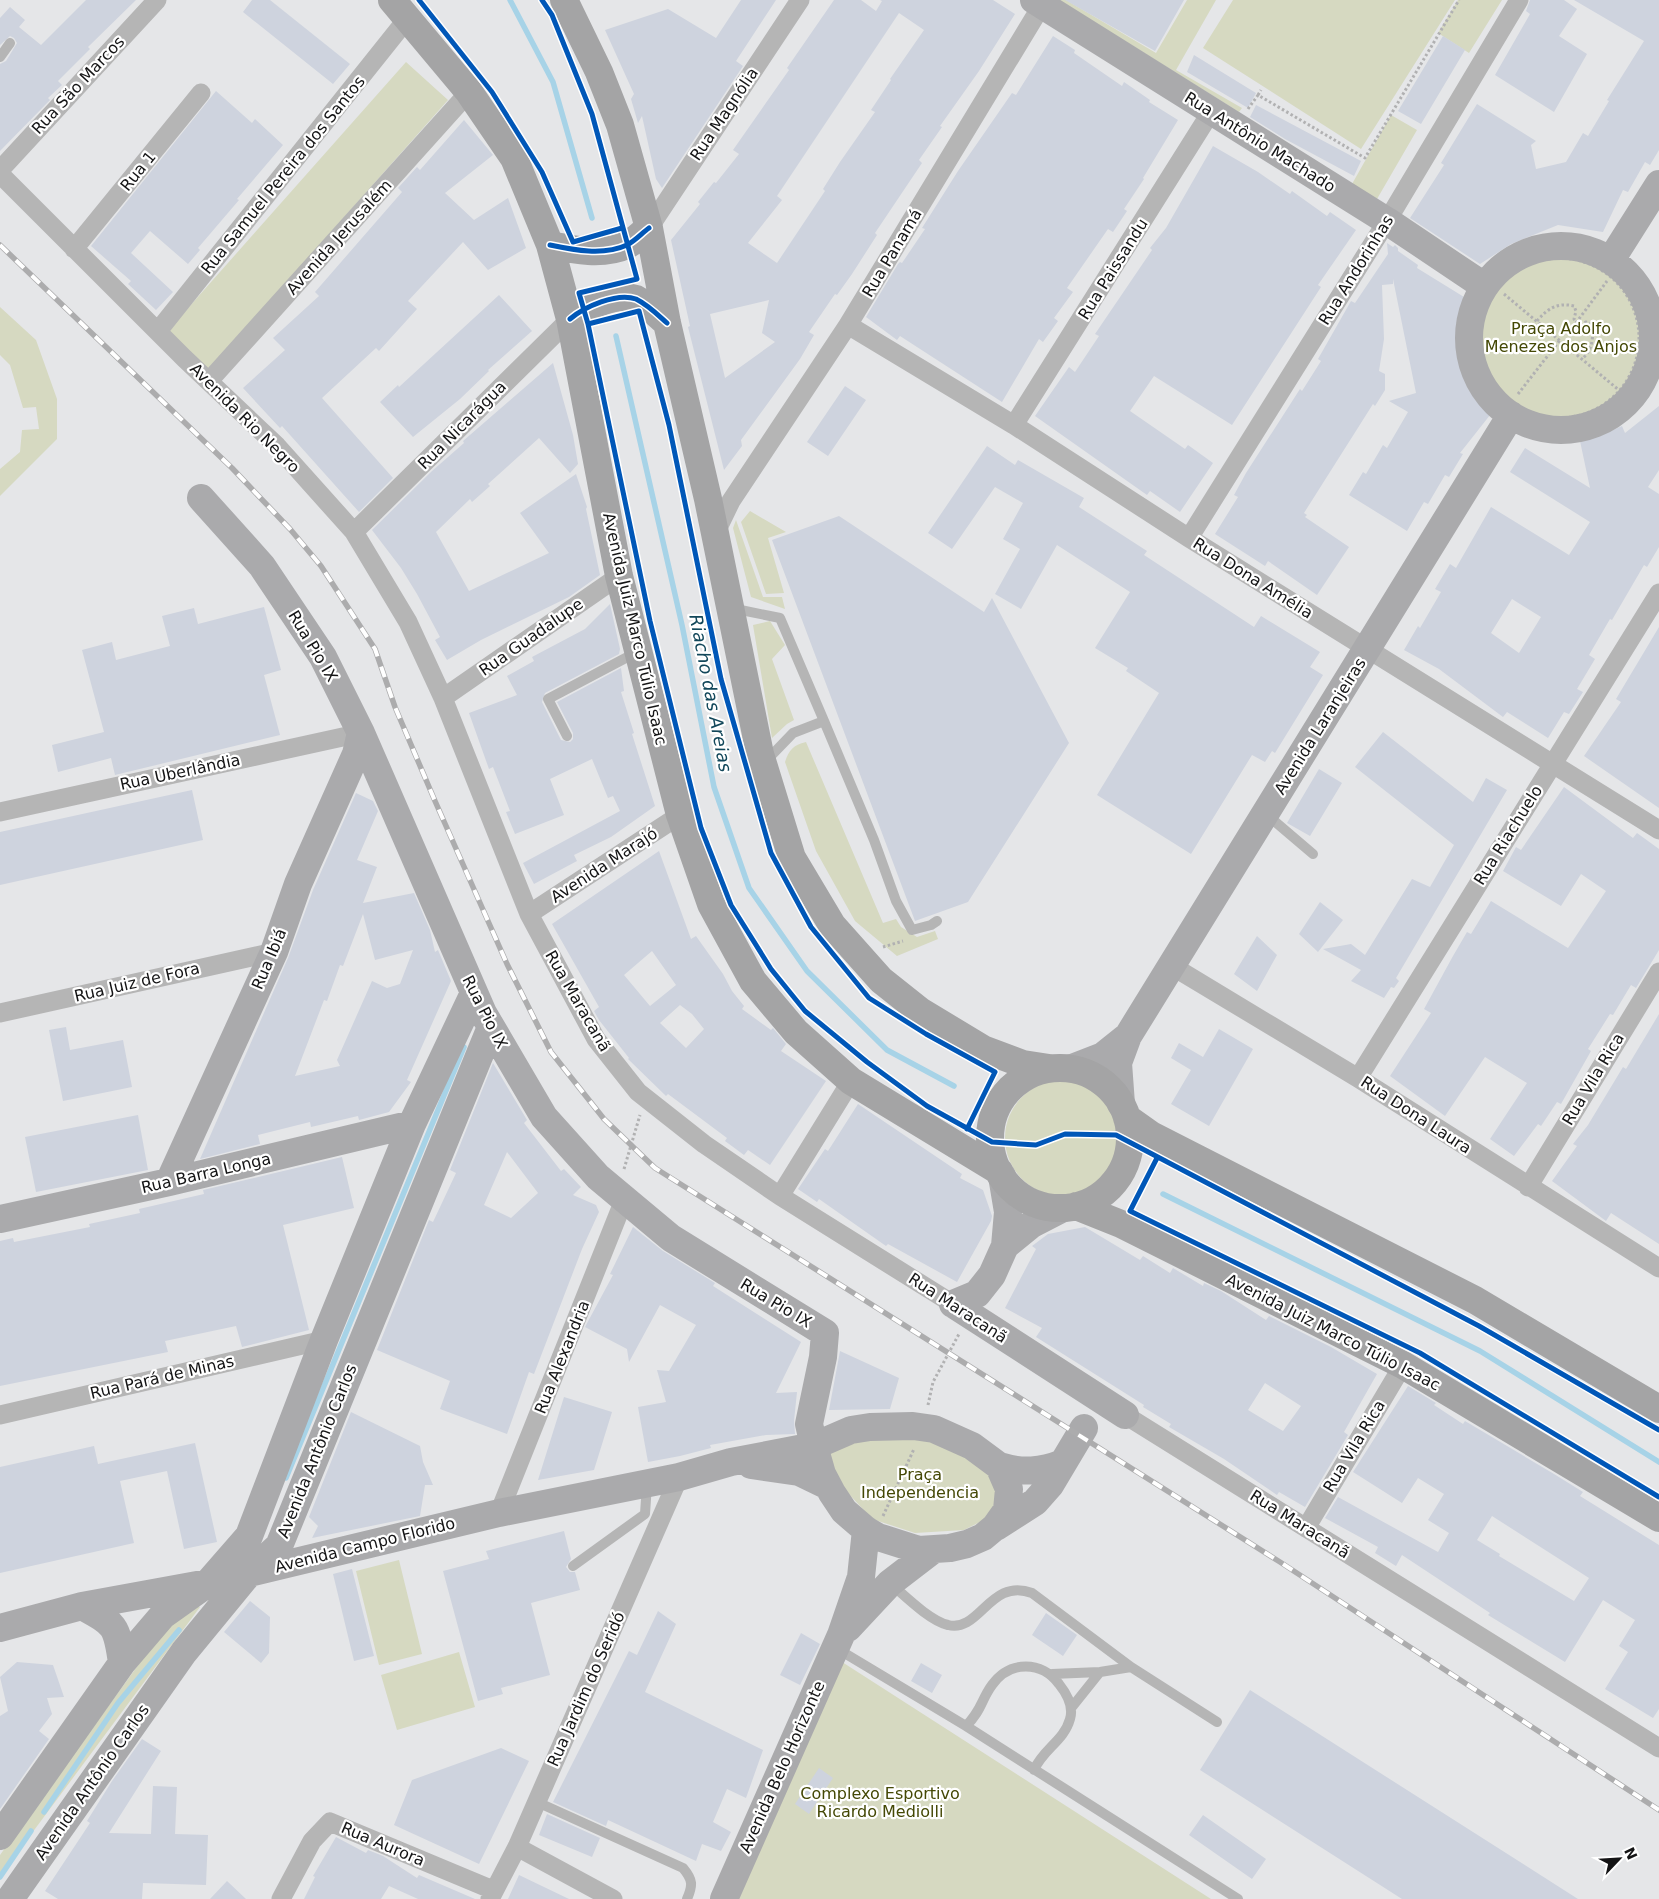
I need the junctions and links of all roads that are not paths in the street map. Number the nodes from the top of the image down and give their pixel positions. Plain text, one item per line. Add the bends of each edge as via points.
1 (157, 0) edge
2 (800, 0) edge
3 (1519, 0) edge
4 (567, 1) edge
5 (1040, 2) edge
6 (399, 9) edge
7 (10, 43) dead end
8 (0, 57) edge
9 (469, 92) junction
10 (202, 94) dead end
11 (1211, 112) junction
12 (0, 172) edge
13 (1659, 184) edge
14 (1387, 221) junction
15 (649, 228) junction
16 (550, 245) junction
17 (74, 249) junction
18 (1611, 260) junction
19 (1490, 287) junction
20 (570, 319) junction
21 (667, 323) junction
22 (848, 325) junction
23 (158, 331) junction
24 (209, 381) junction
25 (1640, 392) edge
26 (1513, 406) junction
27 (1014, 426) junction
28 (201, 498) dead end
29 (720, 500) junction
30 (354, 532) junction
31 (1189, 538) junction
32 (619, 576) junction
33 (1659, 593) edge
34 (730, 608) junction
35 (1367, 649) junction
36 (638, 652) junction
37 (443, 698) junction
38 (824, 721) junction
39 (360, 733) junction
40 (567, 736) dead end
41 (1552, 764) junction
42 (763, 765) junction
43 (0, 812) edge
44 (1266, 814) junction
45 (680, 816) junction
46 (1659, 830) edge
47 (1313, 854) dead end
48 (529, 914) junction
49 (937, 921) dead end
50 (274, 952) junction
51 (1172, 966) junction
52 (1659, 972) edge
53 (474, 993) junction
54 (0, 1013) edge
55 (491, 1027) junction
56 (1128, 1036) junction
57 (1060, 1068) junction
58 (1358, 1078) junction
59 (851, 1081) junction
60 (1124, 1111) junction
61 (412, 1124) junction
62 (1000, 1174) junction
63 (169, 1182) junction
64 (1528, 1187) junction
65 (780, 1196) junction
66 (621, 1197) junction
67 (1070, 1207) junction
68 (0, 1219) edge
69 (1005, 1246) junction
70 (1659, 1268) edge
71 (992, 1275) junction
72 (953, 1304) junction
73 (998, 1335) junction
74 (324, 1340) junction
75 (1403, 1365) junction
76 (1070, 1381) junction
77 (1659, 1409) edge
78 (1125, 1414) junction
79 (0, 1415) edge
80 (1084, 1428) junction
81 (814, 1446) junction
82 (731, 1462) junction
83 (1063, 1463) junction
84 (999, 1466) junction
85 (678, 1477) junction
86 (647, 1483) junction
87 (828, 1486) junction
88 (499, 1513) junction
89 (1659, 1518) edge
90 (878, 1521) junction
91 (995, 1527) junction
92 (1306, 1528) junction
93 (933, 1550) junction
94 (573, 1566) dead end
95 (249, 1573) junction
96 (208, 1583) junction
97 (890, 1584) junction
98 (82, 1606) junction
99 (0, 1628) edge
100 (838, 1641) junction
101 (122, 1663) junction
102 (1131, 1667) junction
103 (1100, 1672) junction
104 (1052, 1674) junction
105 (1072, 1707) junction
106 (1217, 1722) dead end
107 (966, 1726) junction
108 (1657, 1743) edge
109 (1034, 1770) junction
110 (537, 1802) junction
111 (0, 1836) edge
112 (518, 1847) junction
113 (492, 1895) edge
114 (10, 1899) edge
115 (281, 1899) edge
116 (612, 1899) edge
117 (688, 1899) edge
118 (724, 1899) edge
119 (1238, 1899) edge

1 - 12 street, Rua São Marcos
2 - 15 street, Rua Magnólia
3 - 14 street, Rua Andorinhas
4 - 15 main road via 620,125
5 - 11 street, Rua Antônio Machado
5 - 22 street, Rua Panamá
6 - 9 main road, Avenida Juiz Marco Túlio Isaac
6 - 23 street, Rua Samuel Pereira dos Santos
7 - 8 lane
9 - 16 main road, Avenida Juiz Marco Túlio Isaac via 514,158
9 - 24 street, Avenida Jerusalém
10 - 17 street, Rua 1
11 - 14 street, Rua Antônio Machado
11 - 27 street, Rua Paissandu
12 - 17 street, Avenida Rio Negro
13 - 18 street
14 - 19 street, Rua Antônio Machado
14 - 31 street, Rua Andorinhas
15 - 16 main road via 626,245 606,249 582,252
15 - 21 main road
16 - 20 main road, Avenida Juiz Marco Túlio Isaac
17 - 23 street, Avenida Rio Negro
18 - 19 street via 1597,251 1576,246 1534,249 1498,270
18 - 25 street via 1648,307 1653,334 1651,361
19 - 26 street via 1472,313 1469,342 1475,370 1492,390
20 - 21 main road via 582,308 618,298 633,298
20 - 30 street, Rua Nicarágua
20 - 32 main road, Avenida Juiz Marco Túlio Isaac
21 - 29 main road
22 - 27 street, Rua Dona Amélia
22 - 29 street, Rua Panamá
23 - 24 street, Avenida Rio Negro
24 - 30 street, Avenida Rio Negro via 277,446
25 - 26 street via 1621,409 1595,424 1567,430 1537,428
26 - 35 street, Avenida Laranjeiras
27 - 31 street, Rua Dona Amélia
28 - 39 street, Rua Pio IX via 262,566 323,657
29 - 34 main road via 715,534
30 - 37 street, Avenida Rio Negro via 408,622
31 - 35 street, Rua Dona Amélia
32 - 36 main road, Avenida Juiz Marco Túlio Isaac
32 - 37 street, Rua Guadalupe
33 - 41 street, Rua Riachuelo
34 - 38 lane via 780,618
34 - 42 main road
35 - 41 street, Rua Dona Amélia
35 - 44 street, Avenida Laranjeiras
36 - 40 lane via 548,699
36 - 45 main road, Avenida Juiz Marco Túlio Isaac
37 - 48 street, Rua Maracanã
38 - 42 lane via 792,732
38 - 49 lane via 896,901 912,930
39 - 43 street, Rua Uberlândia
39 - 50 street, Rua Ibiá via 356,754 298,884
39 - 53 street, Rua Pio IX
41 - 46 street, Rua Dona Amélia
41 - 58 street, Rua Riachuelo
42 - 57 main road via 792,858 832,925 880,980 920,1011 983,1049 1023,1064
44 - 47 lane
44 - 51 street, Avenida Laranjeiras
45 - 48 street, Avenida Marajó
45 - 59 main road, Avenida Juiz Marco Túlio Isaac via 711,904 753,981 796,1032
48 - 65 street, Rua Maracanã via 596,1039 638,1092 704,1144
50 - 54 street, Rua Juiz de Fora
50 - 63 street, Rua Ibiá
51 - 56 street, Avenida Laranjeiras
51 - 58 street, Rua Dona Laura
52 - 64 street, Rua Vila Rica
53 - 55 street, Rua Pio IX
53 - 61 street, Avenida Antônio Carlos
55 - 66 street, Rua Pio IX via 544,1117 598,1177
55 - 95 street, Avenida Antônio Carlos via 279,1546
56 - 57 street, Avenida Laranjeiras via 1103,1056
56 - 60 street, Avenida Laranjeiras via 1118,1063
57 - 60 main road via 1092,1075 1109,1087
57 - 62 main road via 1028,1075 1010,1088 998,1106 991,1128 991,1150
58 - 64 street, Rua Dona Laura
59 - 62 main road, Avenida Juiz Marco Túlio Isaac
59 - 65 street
60 - 67 main road via 1130,1144 1125,1165 1113,1184 1097,1198
60 - 77 main road via 1151,1135 1474,1300
61 - 63 street, Rua Barra Longa
61 - 74 street, Avenida Antônio Carlos
62 - 67 main road via 1014,1191 1031,1202
62 - 69 street via 1008,1212
63 - 68 street, Rua Barra Longa
64 - 70 street, Rua Dona Laura
65 - 72 street, Rua Maracanã
66 - 81 street, Rua Pio IX via 671,1238 825,1333 809,1424
66 - 88 street, Rua Alexandria
67 - 69 street via 1032,1224
67 - 75 main road, Avenida Juiz Marco Túlio Isaac via 1121,1224
69 - 71 street
71 - 72 street via 977,1294
71 - 73 street via 990,1300
72 - 73 street, Rua Maracanã
73 - 76 street, Rua Maracanã
74 - 79 street, Rua Pará de Minas
74 - 96 street, Avenida Antônio Carlos via 249,1536
75 - 89 main road, Avenida Juiz Marco Túlio Isaac
75 - 92 street, Rua Vila Rica
76 - 78 street, Rua Maracanã
76 - 80 street via 1081,1409
78 - 80 street
78 - 92 street, Rua Maracanã
80 - 83 street
81 - 82 street, Avenida Campo Florido
81 - 84 street, Avenida Campo Florido via 851,1430 913,1426 953,1436
81 - 87 street
82 - 85 street, Avenida Campo Florido
82 - 87 street via 799,1472
83 - 84 street via 1033,1471
83 - 91 street via 1035,1502
84 - 91 street via 1009,1488 1007,1510
85 - 86 street, Avenida Campo Florido
85 - 110 street, Rua Jardim do Seridó
86 - 88 street, Avenida Campo Florido
86 - 94 lane via 645,1514
87 - 90 street via 844,1511
88 - 95 street, Avenida Campo Florido
90 - 93 street via 899,1546
90 - 100 street
91 - 93 street via 967,1544
92 - 108 street, Rua Maracanã
93 - 97 street
95 - 96 street, Avenida Campo Florido
95 - 114 street, Avenida Antônio Carlos via 184,1652
96 - 98 street, Avenida Campo Florido
96 - 101 street, Avenida Antônio Carlos via 163,1614
97 - 100 street
97 - 102 lane via 938,1620 955,1626 965,1623 999,1594 1020,1588 1032,1593
98 - 99 street, Avenida Campo Florido
98 - 101 street via 107,1620 117,1630
100 - 107 lane
100 - 118 street, Avenida Belo Horizonte
101 - 111 street, Avenida Antônio Carlos
102 - 103 lane
102 - 106 lane
103 - 104 lane
103 - 105 lane
104 - 105 lane
104 - 107 lane via 1030,1666 1002,1674 991,1686 976,1716
105 - 109 lane via 1067,1729 1042,1756
107 - 109 lane
109 - 119 lane
110 - 112 street, Rua Jardim do Seridó
110 - 117 lane via 683,1868 693,1885
112 - 113 street, Rua Jardim do Seridó
112 - 116 street
113 - 115 street, Rua Aurora via 330,1822 312,1841

